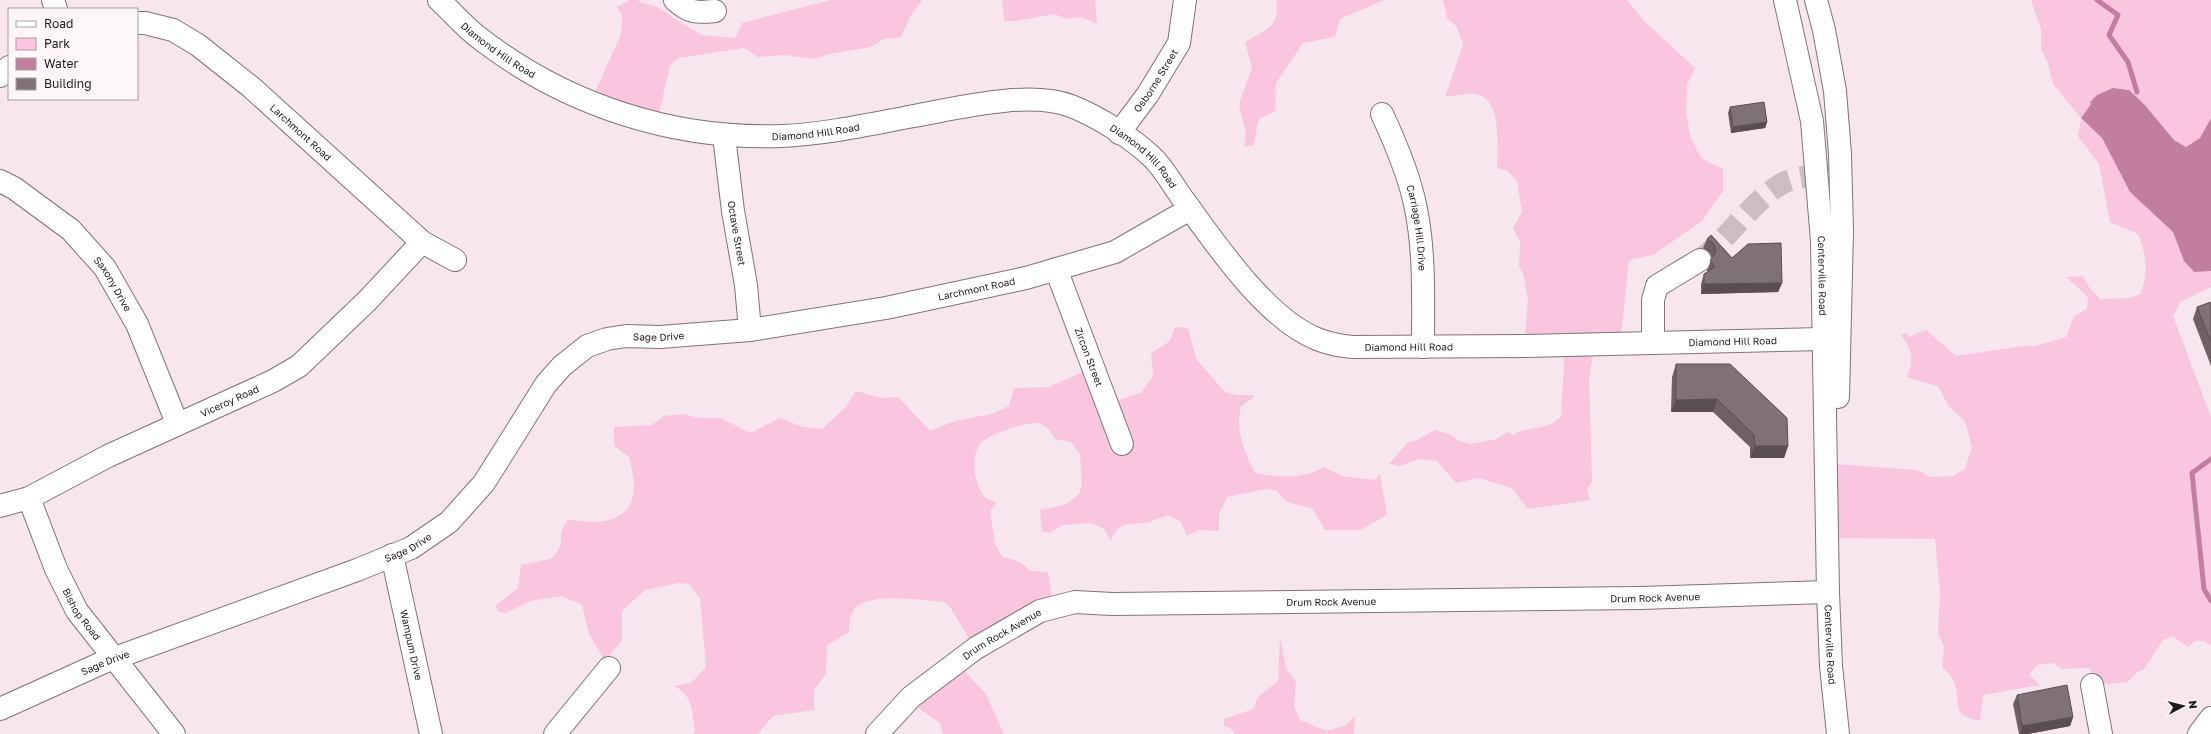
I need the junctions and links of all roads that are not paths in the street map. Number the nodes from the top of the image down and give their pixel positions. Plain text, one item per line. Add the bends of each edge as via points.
1 (439, 0) edge
2 (674, 0) edge
3 (1185, 0) edge
4 (1816, 3) edge
5 (1787, 9) edge
6 (715, 11) dead end
7 (138, 23) edge
8 (1824, 30) junction
9 (1794, 43) junction
10 (8, 68) edge
11 (0, 76) edge
12 (1382, 114) dead end
13 (1119, 133) junction
14 (724, 136) junction
15 (0, 181) edge
16 (1190, 209) junction
17 (422, 242) junction
18 (455, 260) dead end
19 (1700, 260) tunnel mouth
20 (1056, 269) junction
21 (750, 330) junction
22 (1831, 338) junction
23 (1653, 343) junction
24 (1423, 347) junction
25 (177, 423) junction
26 (1122, 444) dead end
27 (28, 498) junction
28 (0, 506) edge
29 (392, 555) junction
30 (1828, 592) junction
31 (114, 659) junction
32 (609, 668) dead end
33 (2092, 685) dead end
34 (0, 709) edge
35 (2211, 718) edge
36 (174, 734) edge
37 (430, 734) edge
38 (555, 734) edge
39 (877, 734) edge
40 (1838, 734) edge
41 (2101, 734) edge
42 (2199, 734) edge

1 - 14 street, Diamond Hill Road via 480,40 545,82 612,112 688,131
2 - 6 street via 684,10
3 - 13 street, Osborne Street via 1178,44 1148,94
4 - 5 street
4 - 8 street, Centerville Road
5 - 9 street, Centerville Road
7 - 17 street, Larchmont Road via 173,30 198,45 251,87
8 - 9 street
8 - 22 street, Centerville Road via 1835,90 1842,231
9 - 22 street, Centerville Road via 1812,121
10 - 11 street
12 - 24 street, Carriage Hill Drive via 1406,174 1416,209
13 - 14 street, Diamond Hill Road via 1070,105 1032,99 976,105 785,136
13 - 16 street, Diamond Hill Road via 1153,158
14 - 21 street, Octave Street via 733,211 746,285
15 - 25 street, Saxony Drive via 14,188 71,230 105,268 137,324
16 - 20 street, Larchmont Road via 1115,252
16 - 24 street, Diamond Hill Road via 1248,284 1291,325 1315,339 1331,344 1353,347
17 - 18 street, Larchmont Road
17 - 25 street, Viceroy Road via 367,301 299,366 273,381
19 - 23 street via 1657,286 1654,300
20 - 21 street, Larchmont Road via 1026,278 886,308
20 - 26 street, Zircon Street
21 - 29 street, Sage Drive via 660,337 626,336 587,346 562,366 546,384 484,483 449,522 411,548
22 - 23 street, Diamond Hill Road
22 - 30 street, Centerville Road
23 - 24 street, Diamond Hill Road
25 - 27 street, Viceroy Road
27 - 28 street, Viceroy Road
27 - 31 street, Bishop Road via 56,569 77,611
29 - 31 street, Sage Drive
29 - 37 street, Wampum Drive
30 - 39 street, Drum Rock Avenue via 1641,598 1112,604 1075,602 1040,611 976,648 911,697
30 - 40 street, Centerville Road via 1831,666
31 - 34 street, Sage Drive
31 - 36 street, Bishop Road
32 - 38 street
33 - 41 street
35 - 42 street

